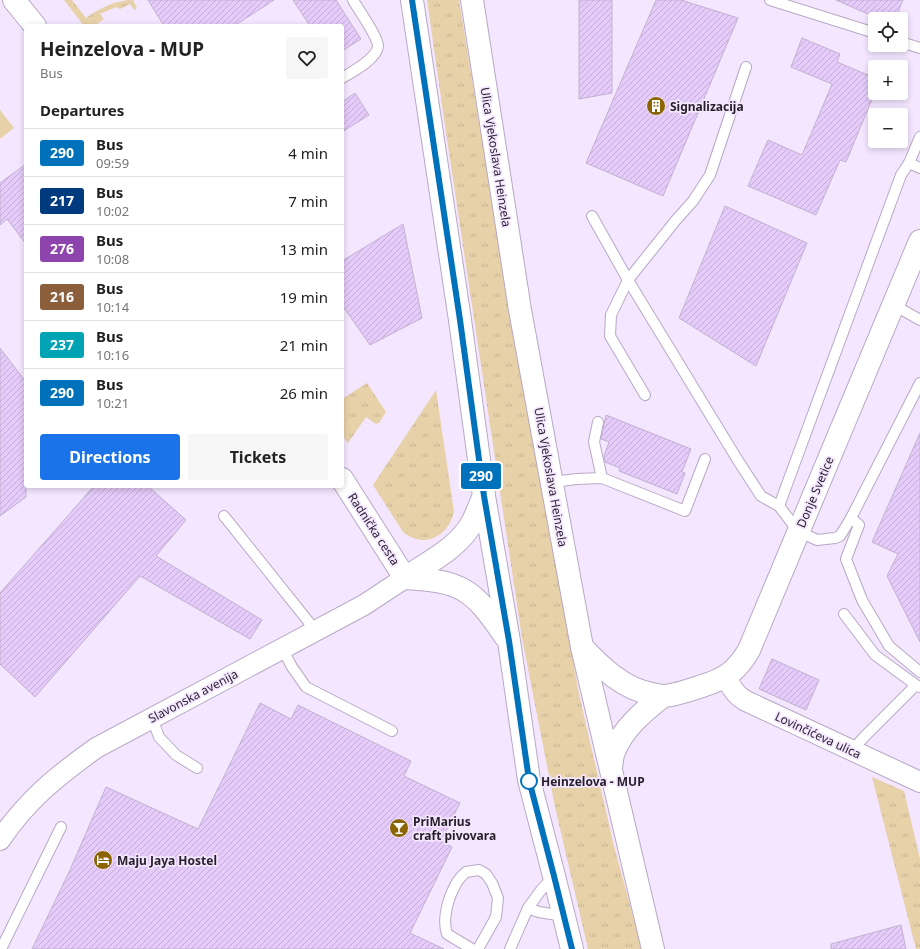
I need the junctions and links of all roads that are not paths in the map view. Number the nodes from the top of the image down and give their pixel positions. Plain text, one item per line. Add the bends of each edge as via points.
1 (14, 0) edge
2 (353, 0) edge
3 (412, 0) edge
4 (472, 0) edge
5 (770, 0) edge
6 (32, 24) edge
7 (868, 31) edge
8 (908, 44) edge
9 (920, 48) edge
10 (746, 67) dead end
11 (344, 77) edge
12 (920, 137) edge
13 (909, 163) junction
14 (920, 168) edge
15 (592, 216) dead end
16 (920, 241) edge
17 (628, 280) junction
18 (894, 305) junction
19 (920, 320) edge
20 (920, 383) edge
21 (645, 395) dead end
22 (917, 395) edge
23 (598, 422) dead end
24 (704, 459) dead end
25 (602, 478) junction
26 (344, 482) edge
27 (552, 482) junction
28 (484, 496) junction
29 (779, 506) junction
30 (224, 516) dead end
31 (851, 518) junction
32 (798, 531) junction
33 (406, 578) junction
34 (844, 614) dead end
35 (314, 632) junction
36 (509, 641) junction
37 (582, 647) junction
38 (282, 648) junction
39 (920, 672) edge
40 (726, 676) junction
41 (918, 686) edge
42 (664, 696) junction
43 (152, 718) junction
44 (392, 731) dead end
45 (852, 751) junction
46 (610, 767) junction
47 (197, 768) dead end
48 (920, 782) edge
49 (61, 827) dead end
50 (0, 840) edge
51 (554, 876) junction
52 (528, 908) junction
53 (563, 916) junction
54 (1, 949) edge
55 (472, 949) edge
56 (478, 949) edge
57 (510, 949) edge
58 (572, 949) edge
59 (653, 949) edge

1 - 6 main road
2 - 11 lane via 376,37 378,46 367,62
3 - 28 main road
4 - 27 main road, Ulica Vjekoslava Heinzela via 520,310
5 - 7 lane
8 - 9 lane
10 - 17 lane via 710,175 693,201
12 - 13 lane
13 - 14 lane
13 - 29 lane via 901,175
15 - 17 lane
16 - 18 main road, Donje Svetice
17 - 21 lane via 611,315 610,336
17 - 29 lane via 761,496
18 - 19 lane
18 - 32 main road, Donje Svetice
20 - 22 lane
22 - 31 lane
23 - 25 lane via 594,442
24 - 25 lane via 684,511
25 - 27 lane
26 - 33 main road, Radnička cesta
27 - 37 main road, Ulica Vjekoslava Heinzela
28 - 33 main road via 473,522 460,539
28 - 36 main road
29 - 32 lane
30 - 35 lane via 298,608
31 - 32 lane via 840,536 835,538 817,540
31 - 39 lane via 859,525 846,559 862,600 889,646
32 - 40 main road, Donje Svetice via 749,650 744,660
33 - 35 street, Slavonska avenija via 364,605
33 - 36 main road via 433,579 469,592 490,613
34 - 41 lane via 875,655
35 - 38 street, Slavonska avenija
36 - 51 main road via 529,780
37 - 42 main road via 606,671 626,684
37 - 46 main road, Ulica Vjekoslava Heinzela
38 - 43 street, Slavonska avenija
38 - 44 lane via 306,687
40 - 42 main road, Donje Svetice
40 - 45 street, Lovinčićeva ulica via 731,688 746,701
41 - 45 lane
42 - 46 main road via 647,708 628,729 614,752
43 - 47 lane via 160,737 176,755
43 - 50 street, Slavonska avenija via 96,748 59,775 34,798
45 - 48 street, Lovinčićeva ulica
46 - 59 main road, Ulica Vjekoslava Heinzela
49 - 54 lane
51 - 52 lane via 540,890
51 - 53 main road
52 - 53 lane
52 - 57 lane
53 - 58 main road
55 - 56 lane via 447,934 444,926 456,882 466,872 479,870 486,874 498,898 496,917

